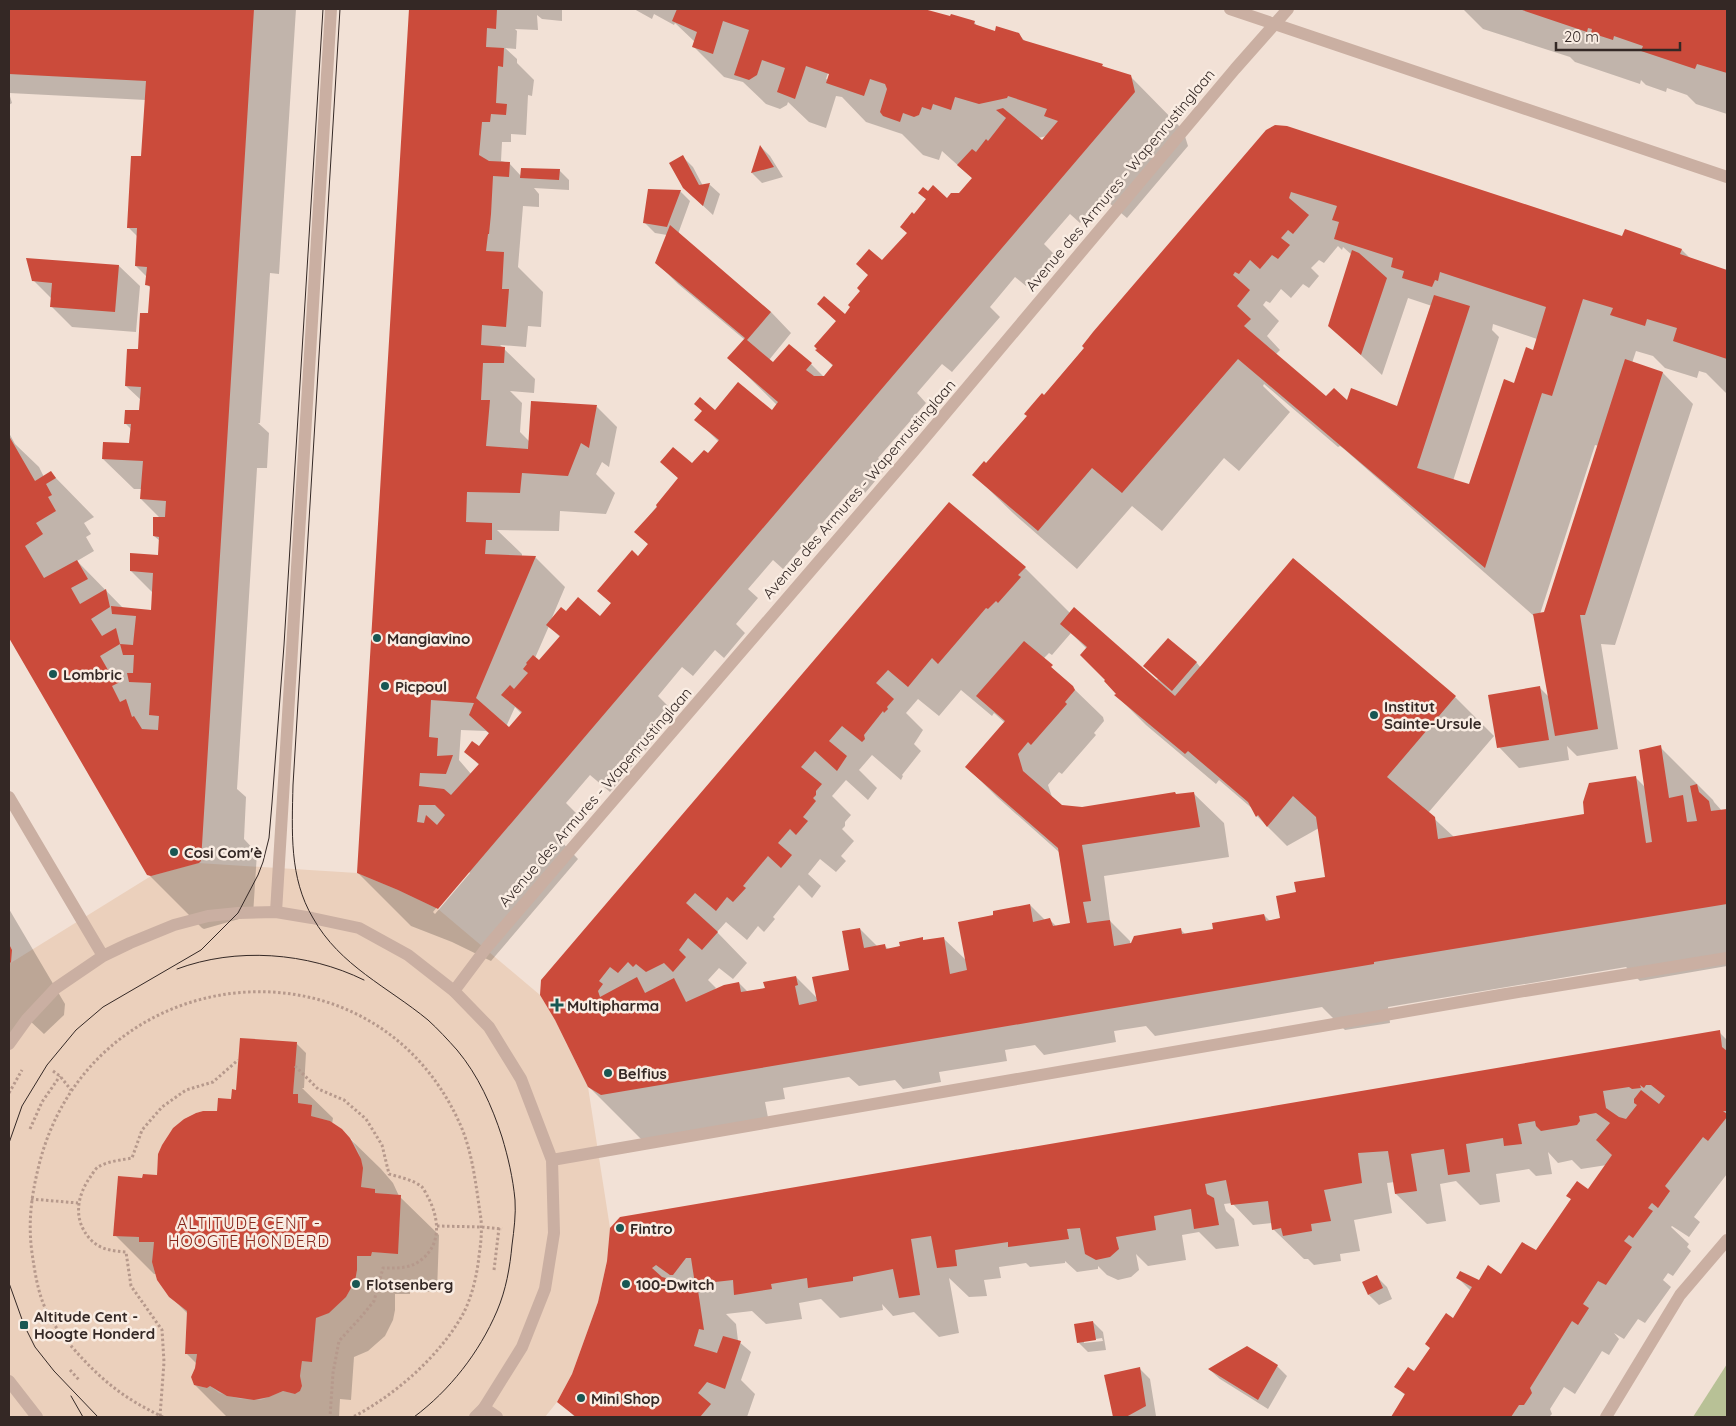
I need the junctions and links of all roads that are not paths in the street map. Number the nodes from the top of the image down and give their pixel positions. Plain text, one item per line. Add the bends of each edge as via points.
1 (332, 9) edge
2 (1230, 9) edge
3 (1288, 9) edge
4 (1275, 23) junction
5 (1727, 177) edge
6 (9, 797) edge
7 (276, 912) junction
8 (104, 956) junction
9 (1727, 958) edge
10 (454, 990) junction
11 (9, 1044) edge
12 (552, 1160) junction
13 (1727, 1240) edge
14 (9, 1381) edge
15 (484, 1408) junction
16 (37, 1417) edge
17 (475, 1417) edge
18 (496, 1417) edge
19 (1606, 1417) edge

1 - 7 street
2 - 4 street
3 - 4 street, Avenue des Armures - Wapenrustinglaan
4 - 5 street
4 - 10 street, Avenue des Armures - Wapenrustinglaan via 912,453 487,947
6 - 8 street
7 - 8 street via 208,916 174,925
7 - 10 street via 359,928 408,955
8 - 11 street via 56,988
9 - 12 street
10 - 12 street via 489,1027 521,1079
12 - 15 street via 554,1233 545,1289 522,1347
13 - 19 street via 1680,1295
14 - 16 street
15 - 17 street
15 - 18 street

